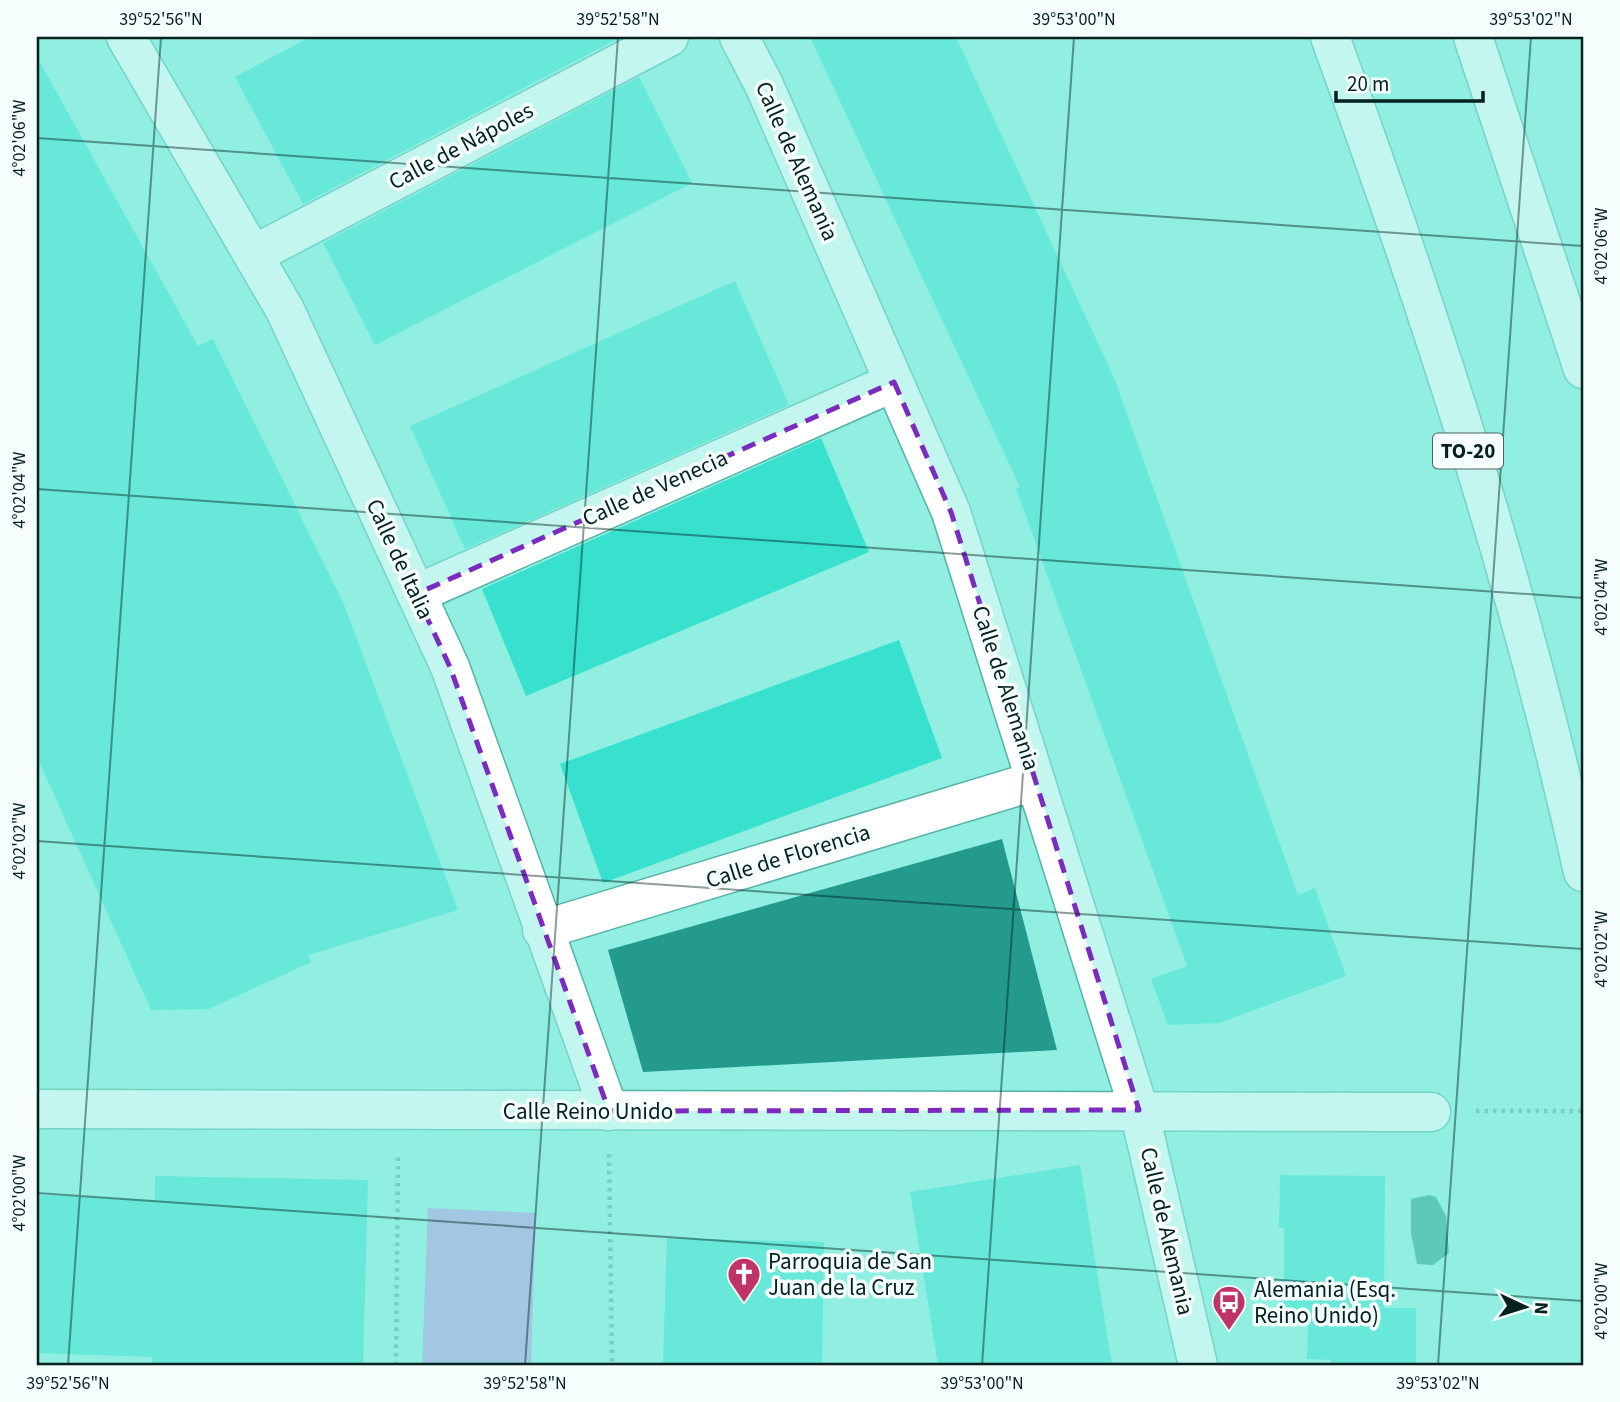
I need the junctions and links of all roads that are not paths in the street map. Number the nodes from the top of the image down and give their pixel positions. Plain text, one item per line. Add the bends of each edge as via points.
1 (126, 37) edge
2 (669, 37) edge
3 (739, 37) edge
4 (1330, 37) edge
5 (1473, 37) edge
6 (253, 255) junction
7 (1583, 369) edge
8 (894, 383) junction
9 (416, 594) junction
10 (1035, 781) junction
11 (1583, 872) edge
12 (542, 930) junction
13 (37, 1109) edge
14 (1139, 1110) junction
15 (609, 1111) junction
16 (1431, 1112) road end
17 (1198, 1365) edge

1 - 6 main road, Calle de Italia
2 - 6 main road, Calle de Nápoles
3 - 8 main road, Calle de Alemania
4 - 11 main road, TO-20 via 1440,357 1513,599
5 - 7 main road
6 - 9 main road, Calle de Italia via 285,310
8 - 9 main road, Calle de Venecia
8 - 10 main road, Calle de Alemania via 951,512
9 - 12 main road, Calle de Italia via 450,667
10 - 12 main road, Calle de Florencia
10 - 14 main road, Calle de Alemania
12 - 15 main road, Calle de Italia
13 - 15 main road, Calle Reino Unido
14 - 15 main road, Calle Reino Unido
14 - 16 main road, Calle Reino Unido
14 - 17 main road, Calle de Alemania

